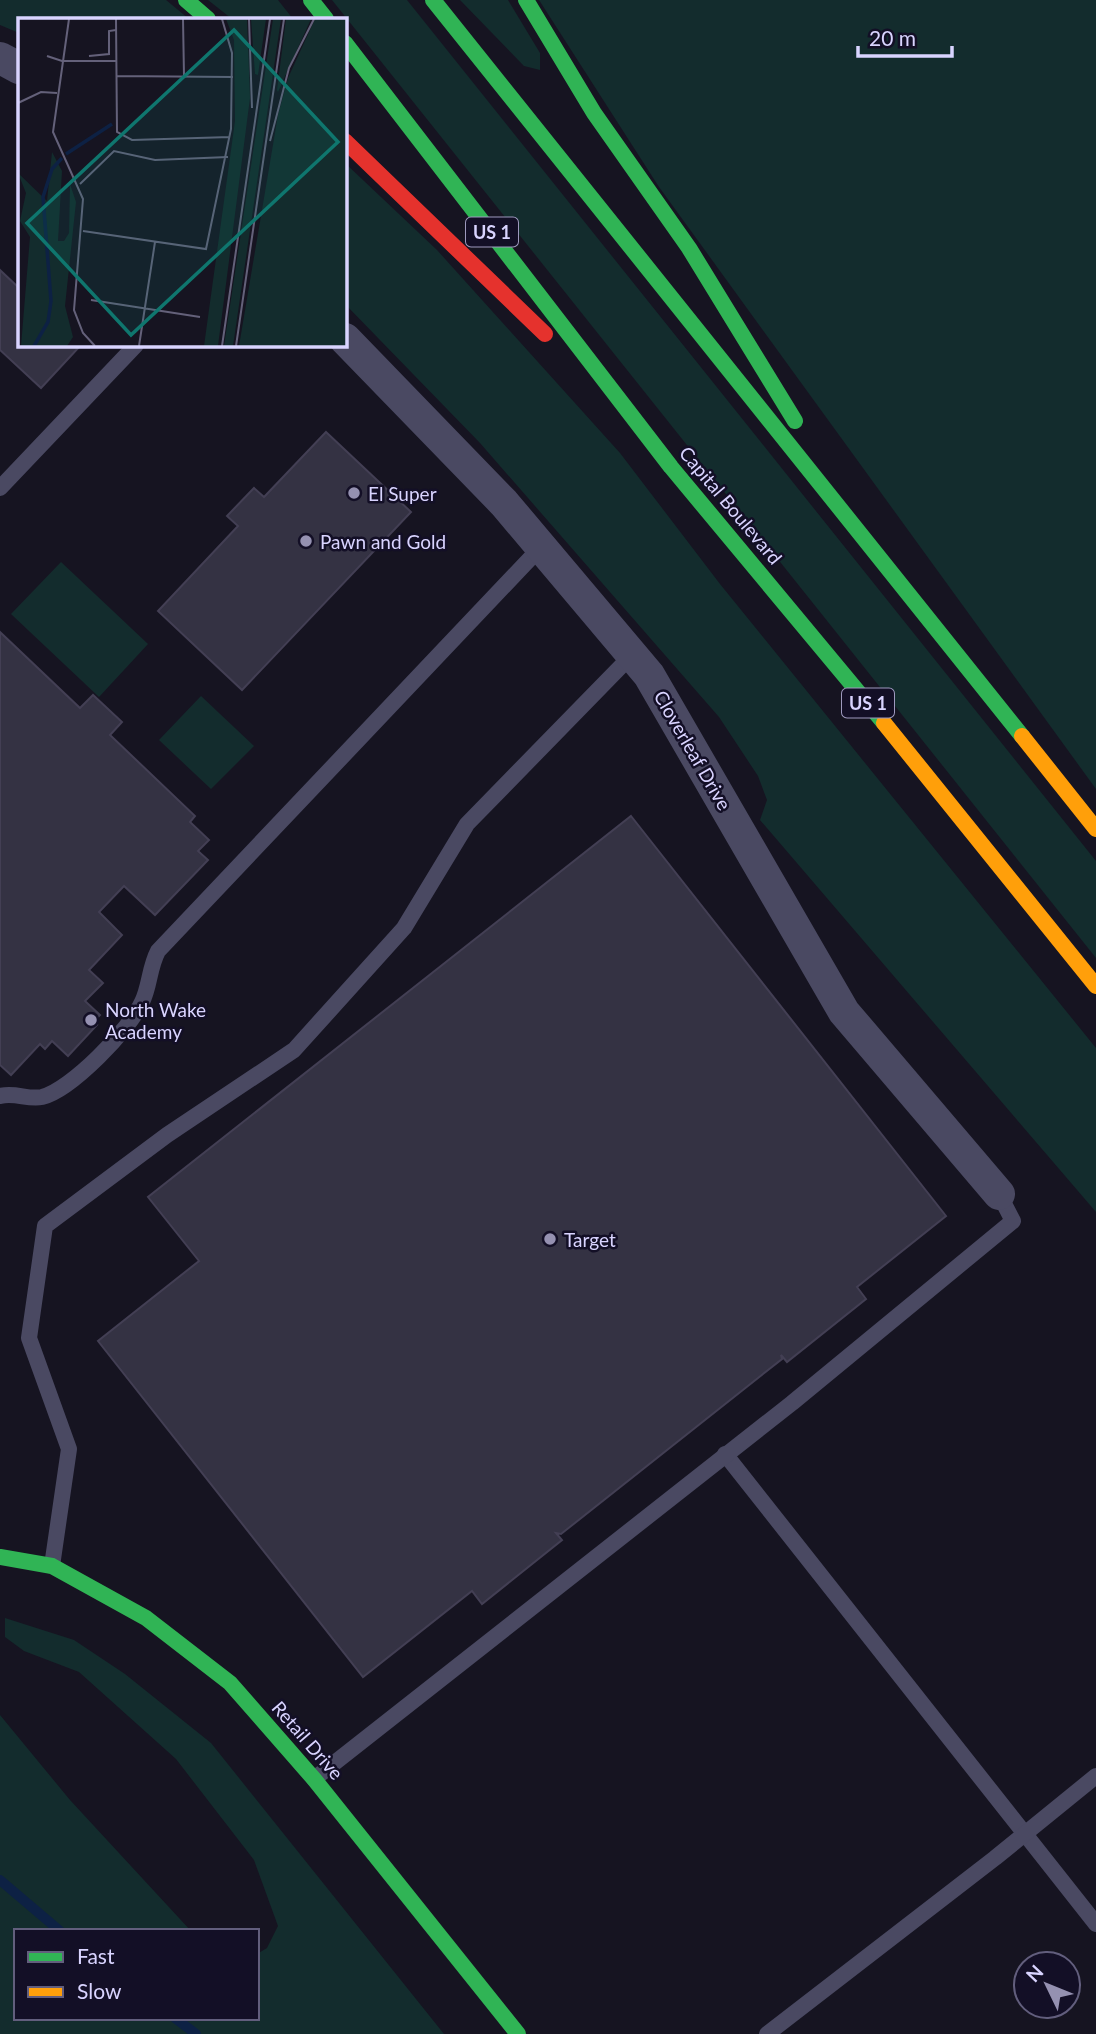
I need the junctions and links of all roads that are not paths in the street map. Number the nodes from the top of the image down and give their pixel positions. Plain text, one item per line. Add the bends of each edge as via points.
1 (186, 0) edge
2 (311, 0) edge
3 (433, 0) edge
4 (526, 0) edge
5 (207, 18) edge
6 (325, 18) edge
7 (346, 44) edge
8 (0, 58) edge
9 (18, 67) edge
10 (346, 142) edge
11 (346, 339) edge
12 (135, 346) edge
13 (637, 424) junction
14 (0, 488) edge
15 (871, 545) junction
16 (541, 547) junction
17 (632, 655) junction
18 (1096, 829) edge
19 (1096, 986) edge
20 (0, 1096) edge
21 (999, 1194) joint
22 (725, 1454) junction
23 (0, 1557) edge
24 (52, 1566) junction
25 (1096, 1776) edge
26 (314, 1779) junction
27 (1025, 1834) junction
28 (1096, 1924) edge
29 (518, 2034) edge
30 (767, 2034) edge

1 - 5 main road
2 - 6 main road
3 - 15 main road via 713,354
4 - 15 main road via 594,113 689,248
7 - 13 main road, Capital Boulevard / US 1
8 - 9 street
10 - 13 main road
11 - 16 street, Cloverleaf Drive
12 - 14 lane
13 - 19 main road, Capital Boulevard / US 1
15 - 18 main road
16 - 17 street, Cloverleaf Drive
16 - 20 lane via 158,951 136,1015 75,1078 43,1097
17 - 21 street, Cloverleaf Drive via 649,676 844,1012
17 - 24 lane via 467,824 404,928 294,1049 45,1226 29,1338 69,1449
21 - 22 lane via 1013,1221
22 - 26 lane
22 - 27 lane
23 - 24 main road, Retail Drive
24 - 26 main road, Retail Drive via 146,1618 230,1683
25 - 27 lane
26 - 29 main road, Retail Drive
27 - 28 lane
27 - 30 lane

